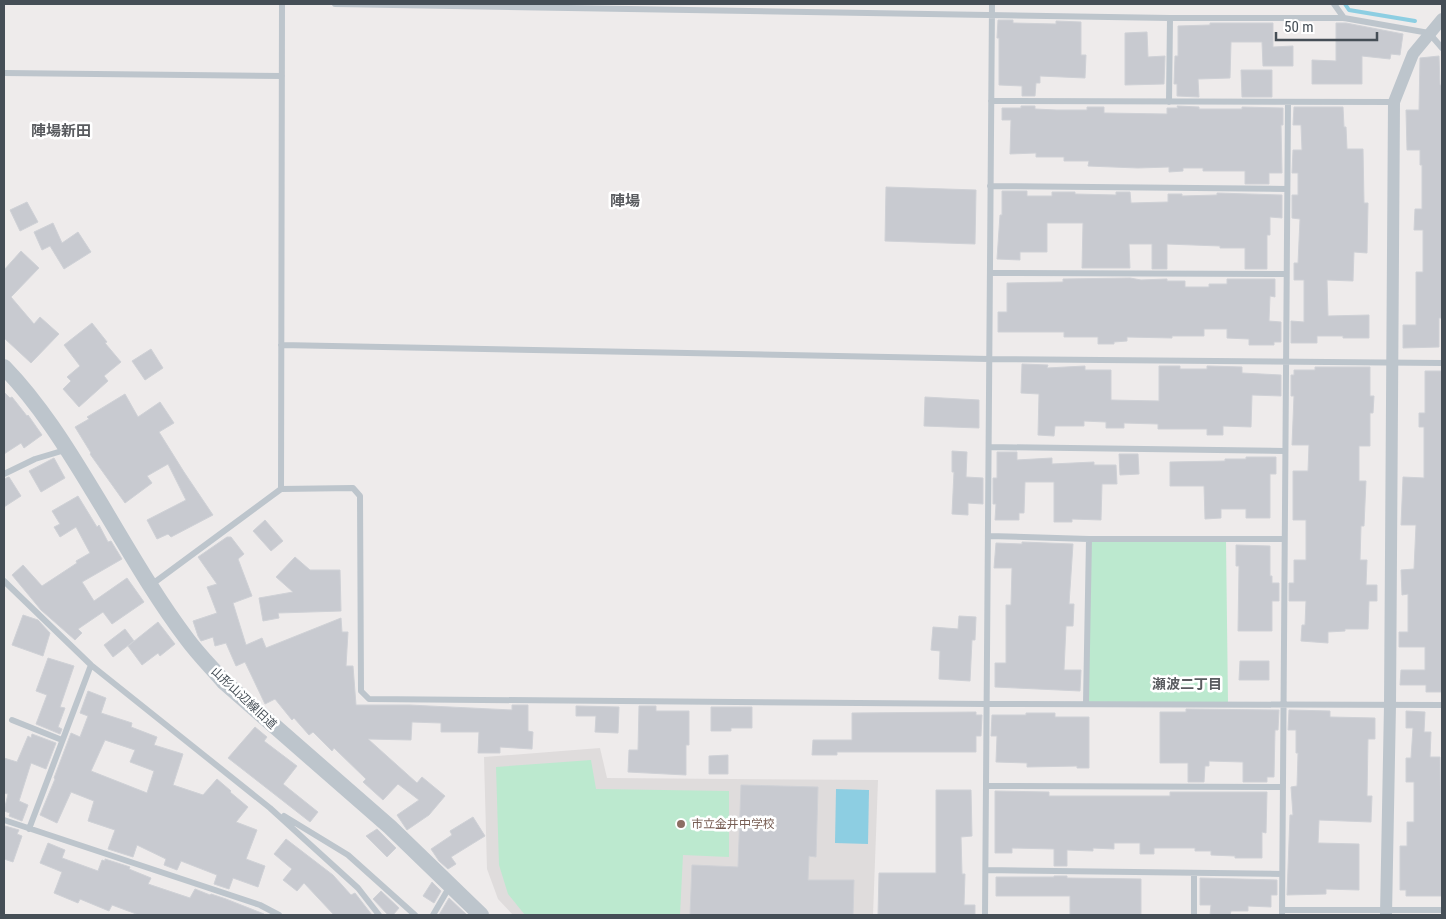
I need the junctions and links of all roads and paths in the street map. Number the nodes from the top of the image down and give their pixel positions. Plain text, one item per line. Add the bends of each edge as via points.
1 (282, 4) edge
2 (335, 4) edge
3 (992, 4) edge
4 (1334, 4) edge
5 (992, 15) junction
6 (1170, 18) junction
7 (1344, 18) junction
8 (1442, 19) edge
9 (1430, 33) junction
10 (1442, 48) edge
11 (4, 73) edge
12 (282, 76) junction
13 (990, 101) junction
14 (1170, 102) junction
15 (1288, 102) junction
16 (1394, 102) junction
17 (990, 186) junction
18 (1287, 189) junction
19 (990, 273) junction
20 (1286, 274) junction
21 (281, 345) junction
22 (989, 359) junction
23 (1286, 361) junction
24 (1392, 362) junction
25 (1442, 363) edge
26 (4, 367) edge
27 (989, 447) junction
28 (67, 449) junction
29 (1284, 451) junction
30 (4, 474) edge
31 (280, 489) junction
32 (988, 536) junction
33 (1089, 539) junction
34 (1284, 539) junction
35 (4, 582) edge
36 (151, 585) junction
37 (91, 665) junction
38 (1086, 703) junction
39 (987, 704) junction
40 (1283, 704) junction
41 (1390, 705) junction
42 (1442, 705) edge
43 (12, 720) dead end
44 (62, 740) junction
45 (986, 786) junction
46 (1283, 788) junction
47 (270, 808) junction
48 (4, 820) edge
49 (29, 829) junction
50 (986, 870) junction
51 (1194, 873) junction
52 (1282, 874) junction
53 (451, 885) junction
54 (1442, 910) edge
55 (1282, 912) edge
56 (1386, 912) edge
57 (279, 915) edge
58 (379, 915) edge
59 (414, 915) edge
60 (433, 915) edge
61 (481, 915) edge
62 (986, 915) edge
63 (1194, 915) edge

1 - 12 lane
2 - 5 lane
3 - 5 lane
4 - 7 lane
5 - 6 lane
5 - 13 lane
6 - 7 lane
6 - 14 lane
7 - 9 lane
8 - 9 street
9 - 10 lane
9 - 16 street via 1413,54
11 - 12 lane
12 - 21 lane
13 - 14 lane
13 - 17 lane
14 - 15 lane
15 - 16 lane
15 - 18 lane
16 - 24 street
17 - 18 lane
17 - 19 lane
18 - 20 lane
19 - 20 lane
19 - 22 lane
20 - 23 lane
21 - 22 lane
21 - 31 lane
22 - 23 lane
22 - 27 lane
23 - 24 lane
23 - 29 lane
24 - 25 lane
24 - 41 street
26 - 28 street, 山形山辺線旧道
27 - 29 lane
27 - 32 lane
28 - 30 lane via 35,459
28 - 36 street, 山形山辺線旧道
29 - 34 lane
31 - 36 lane
31 - 39 lane via 353,488 360,496 361,691 369,699
32 - 33 lane
32 - 39 lane
33 - 34 lane
33 - 38 lane
34 - 40 lane
35 - 37 lane
36 - 53 street, 山形山辺線旧道 via 186,639 224,682 390,826
37 - 44 lane
37 - 47 lane
38 - 39 lane
38 - 40 lane
39 - 45 lane
40 - 41 lane
40 - 46 lane
41 - 42 lane
41 - 56 street
43 - 44 lane
44 - 49 lane
45 - 46 lane
45 - 50 lane
46 - 52 lane
47 - 58 lane via 358,888
47 - 59 lane via 348,855
48 - 49 lane
49 - 57 lane via 260,905
50 - 51 lane
50 - 62 lane
51 - 52 lane
51 - 63 lane
52 - 55 lane
53 - 60 lane
53 - 61 street, 山形山辺線旧道
54 - 56 lane
55 - 56 lane

